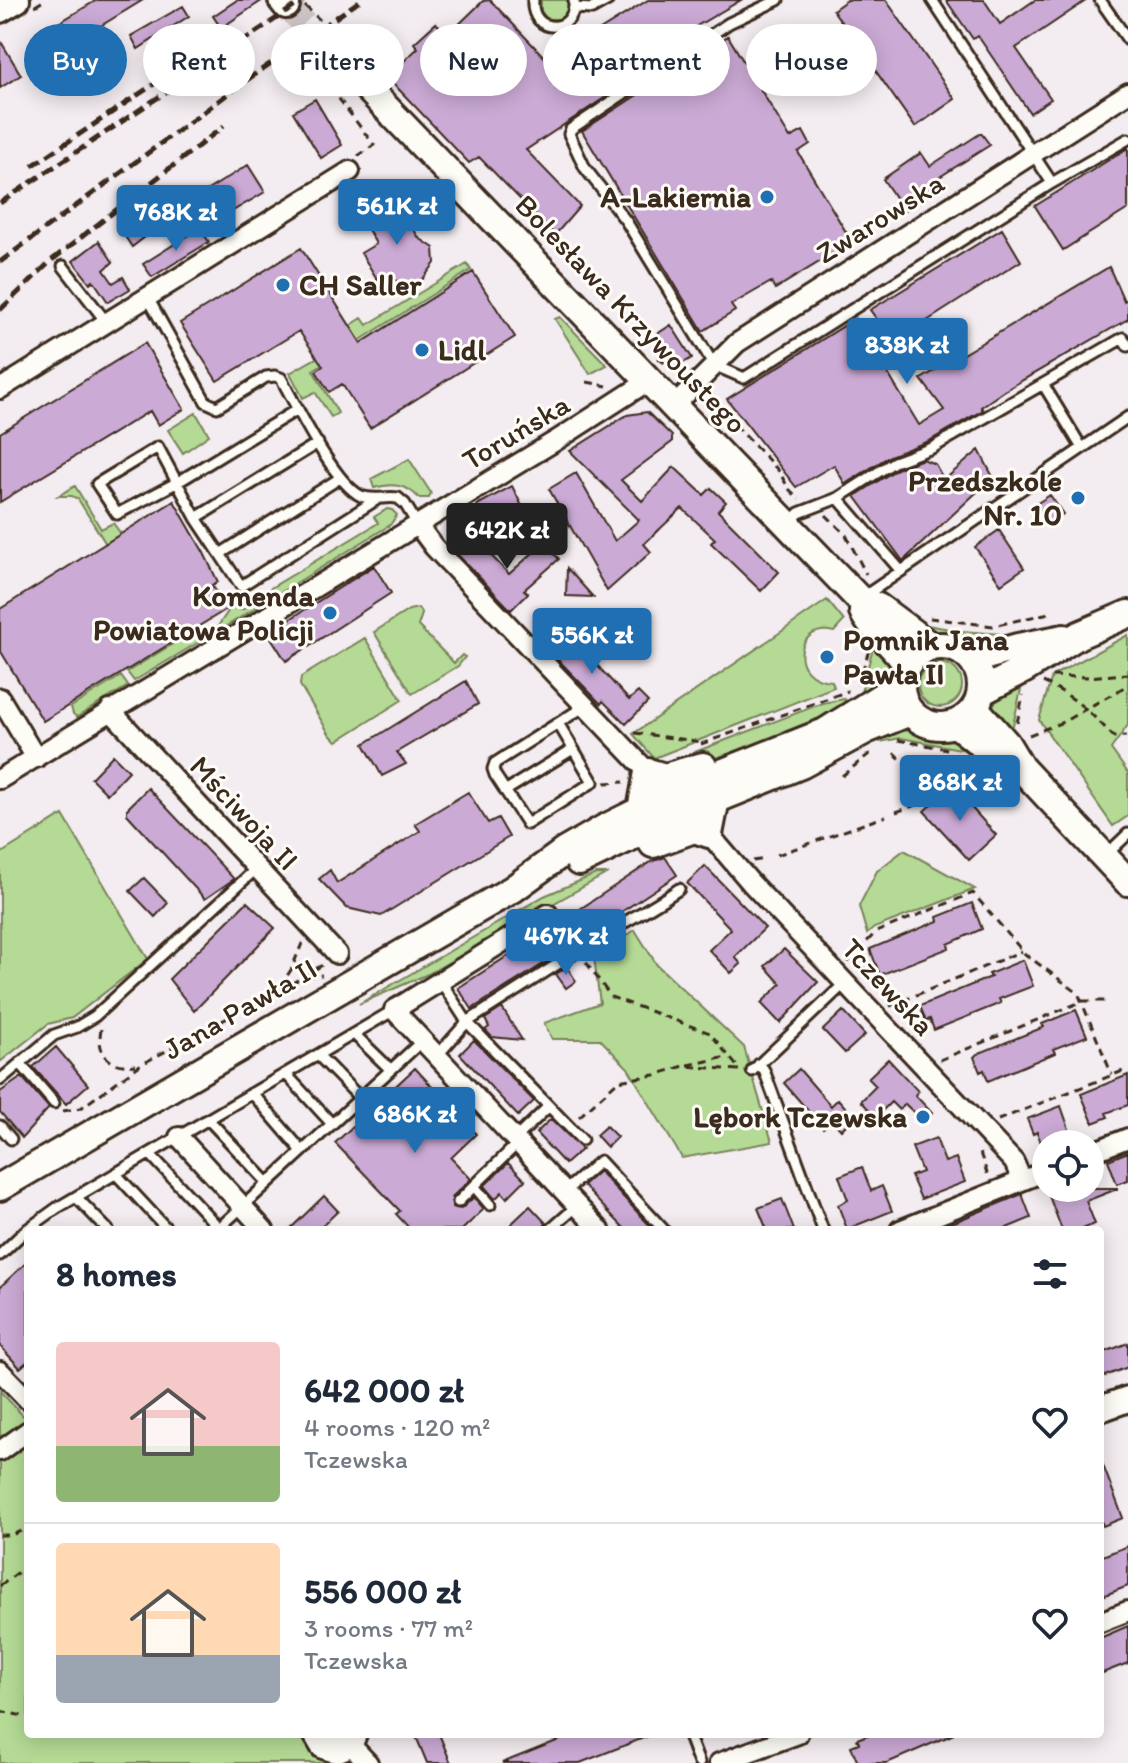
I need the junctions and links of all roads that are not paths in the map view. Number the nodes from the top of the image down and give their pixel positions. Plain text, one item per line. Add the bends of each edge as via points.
1 (17, 0) edge
2 (533, 0) edge
3 (608, 0) edge
4 (778, 0) edge
5 (932, 0) edge
6 (1100, 0) edge
7 (574, 4) edge
8 (0, 10) edge
9 (1128, 40) edge
10 (1128, 93) edge
11 (382, 96) edge
12 (1128, 139) edge
13 (1033, 154) junction
14 (350, 171) dead end
15 (1052, 183) junction
16 (63, 266) dead end
17 (148, 298) junction
18 (107, 323) junction
19 (1128, 346) edge
20 (708, 371) junction
21 (650, 380) junction
22 (1043, 384) junction
23 (0, 389) edge
24 (675, 405) junction
25 (298, 409) junction
26 (1128, 417) edge
27 (318, 443) junction
28 (1082, 448) junction
29 (340, 478) junction
30 (178, 482) junction
31 (379, 498) junction
32 (838, 498) junction
33 (196, 518) junction
34 (417, 524) junction
35 (787, 525) junction
36 (220, 554) junction
37 (901, 571) junction
38 (869, 590) junction
39 (1128, 614) edge
40 (1079, 635) junction
41 (932, 647) junction
42 (972, 660) junction
43 (904, 674) junction
44 (0, 698) edge
45 (585, 706) junction
46 (971, 708) junction
47 (110, 710) junction
48 (910, 712) junction
49 (558, 723) junction
50 (573, 749) junction
51 (36, 758) junction
52 (747, 762) junction
53 (648, 772) junction
54 (0, 779) edge
55 (505, 791) junction
56 (716, 799) junction
57 (641, 810) junction
58 (709, 834) junction
59 (1128, 834) edge
60 (1105, 856) junction
61 (257, 868) junction
62 (544, 877) junction
63 (1128, 882) edge
64 (513, 889) junction
65 (679, 889) dead end
66 (548, 914) joint
67 (575, 953) junction
68 (337, 954) road end
69 (841, 978) junction
70 (440, 980) junction
71 (394, 1010) junction
72 (467, 1022) junction
73 (354, 1034) junction
74 (422, 1041) junction
75 (318, 1055) junction
76 (436, 1057) junction
77 (20, 1063) junction
78 (391, 1070) junction
79 (286, 1074) junction
80 (0, 1080) edge
81 (252, 1093) junction
82 (360, 1098) junction
83 (54, 1103) road end
84 (549, 1106) junction
85 (208, 1119) junction
86 (332, 1124) junction
87 (0, 1126) edge
88 (179, 1137) junction
89 (1128, 1138) edge
90 (11, 1139) dead end
91 (582, 1140) dead end
92 (516, 1142) junction
93 (1104, 1147) edge
94 (302, 1151) junction
95 (150, 1154) junction
96 (116, 1174) junction
97 (1032, 1176) edge
98 (1022, 1180) junction
99 (268, 1183) junction
100 (474, 1186) junction
101 (0, 1187) edge
102 (564, 1192) junction
103 (76, 1197) junction
104 (458, 1202) dead end
105 (490, 1205) dead end
106 (577, 1206) junction
107 (242, 1207) junction
108 (32, 1226) edge
109 (104, 1226) edge
110 (164, 1226) edge
111 (215, 1226) edge
112 (221, 1226) edge
113 (260, 1226) edge
114 (554, 1226) edge
115 (596, 1226) edge
116 (660, 1226) edge
117 (822, 1226) edge
118 (910, 1226) edge
119 (24, 1232) edge
120 (0, 1255) edge
121 (0, 1371) edge
122 (24, 1396) edge
123 (1127, 1401) edge
124 (1104, 1408) edge
125 (24, 1434) edge
126 (0, 1451) edge
127 (1128, 1611) edge
128 (1104, 1620) edge
129 (690, 1738) edge
130 (787, 1738) edge
131 (352, 1739) edge
132 (318, 1748) edge
133 (368, 1763) edge
134 (699, 1763) edge
135 (719, 1763) edge

1 - 8 street
2 - 7 lane via 533,13 549,26 563,24
3 - 7 lane via 592,9
4 - 20 lane via 729,23 569,134 585,168 626,221
5 - 13 lane
6 - 9 lane
10 - 13 street, Zwarowska
11 - 21 main road, Bolesława Krzywoustego
12 - 15 lane
13 - 15 lane
13 - 20 street, Zwarowska via 737,343
14 - 17 street
15 - 20 lane via 744,378
16 - 18 lane
17 - 18 street
17 - 25 lane via 211,406 275,376
18 - 23 street
19 - 22 lane via 1123,338
20 - 24 street, Zwarowska
21 - 24 main road, Bolesława Krzywoustego
21 - 34 street, Toruńska via 553,434
22 - 28 lane
22 - 32 lane via 932,448 894,462
24 - 35 main road, Bolesława Krzywoustego
25 - 27 lane
25 - 30 lane
26 - 28 lane
27 - 29 lane
27 - 33 lane
28 - 37 lane
29 - 31 lane via 359,495
29 - 36 lane
30 - 30 lane via 117,514 97,484 158,447
30 - 33 lane
31 - 34 lane via 398,498
31 - 36 lane via 241,586
32 - 35 lane via 810,507
32 - 37 lane
33 - 36 lane
34 - 45 street
34 - 47 street, Toruńska
35 - 38 main road, Bolesława Krzywoustego
37 - 38 lane
38 - 41 main road, Bolesława Krzywoustego via 878,607
38 - 43 main road, Bolesława Krzywoustego via 865,617 892,643
39 - 40 main road
40 - 42 main road
40 - 46 main road
41 - 42 main road via 946,646
41 - 43 main road via 918,653
42 - 46 main road via 980,675
43 - 48 main road via 903,699
43 - 52 main road, Jana Pawła II via 860,712 825,732
44 - 51 street
45 - 49 lane
45 - 53 street
46 - 48 main road via 939,727
46 - 60 main road
47 - 51 street, Toruńska
47 - 61 street, Mściwoja II
48 - 56 main road, Jana Pawła II
49 - 50 lane
49 - 55 lane via 495,763
50 - 55 lane
50 - 55 lane via 593,782 527,824
51 - 54 street, Toruńska
52 - 53 main road via 665,777
52 - 57 main road, Jana Pawła II
53 - 57 main road
56 - 58 main road
56 - 62 main road, Jana Pawła II
57 - 64 main road, Jana Pawła II via 565,851
58 - 62 main road via 694,829 678,833 579,876
58 - 69 street, Tczewska
59 - 60 lane
60 - 63 main road
61 - 68 street, Mściwoja II
61 - 77 lane via 105,1006 77,1027 54,1035
62 - 64 main road, Jana Pawła II
64 - 101 main road, Jana Pawła II
65 - 67 lane
66 - 67 lane
66 - 70 street
67 - 72 lane
69 - 98 street, Tczewska via 1014,1162
69 - 117 lane via 756,1067 764,1070
70 - 71 street
70 - 72 lane
71 - 73 lane
71 - 74 street
72 - 76 lane
72 - 84 lane
73 - 75 lane
73 - 78 lane
74 - 76 street
74 - 78 lane
75 - 79 lane
75 - 82 lane
76 - 92 street
77 - 80 lane
77 - 83 lane
78 - 82 lane
79 - 81 lane
79 - 86 lane
81 - 85 lane
81 - 94 lane
82 - 86 lane
84 - 91 lane
84 - 92 lane
85 - 88 lane
85 - 99 lane
86 - 94 lane
87 - 90 lane
88 - 95 lane
88 - 107 street
89 - 93 street
92 - 100 lane
92 - 102 street
94 - 99 lane
95 - 96 lane
95 - 111 lane
96 - 103 lane
96 - 110 lane
97 - 98 street
98 - 118 street
99 - 107 lane
100 - 104 lane
100 - 105 lane
102 - 106 street
102 - 116 lane via 600,1161
103 - 108 lane
103 - 109 lane
106 - 114 lane
106 - 115 street
107 - 112 lane
107 - 113 street
119 - 120 lane
121 - 122 street
123 - 124 street
125 - 126 street
127 - 128 street
129 - 134 lane
130 - 135 street
131 - 132 street via 336,1750
131 - 133 street

